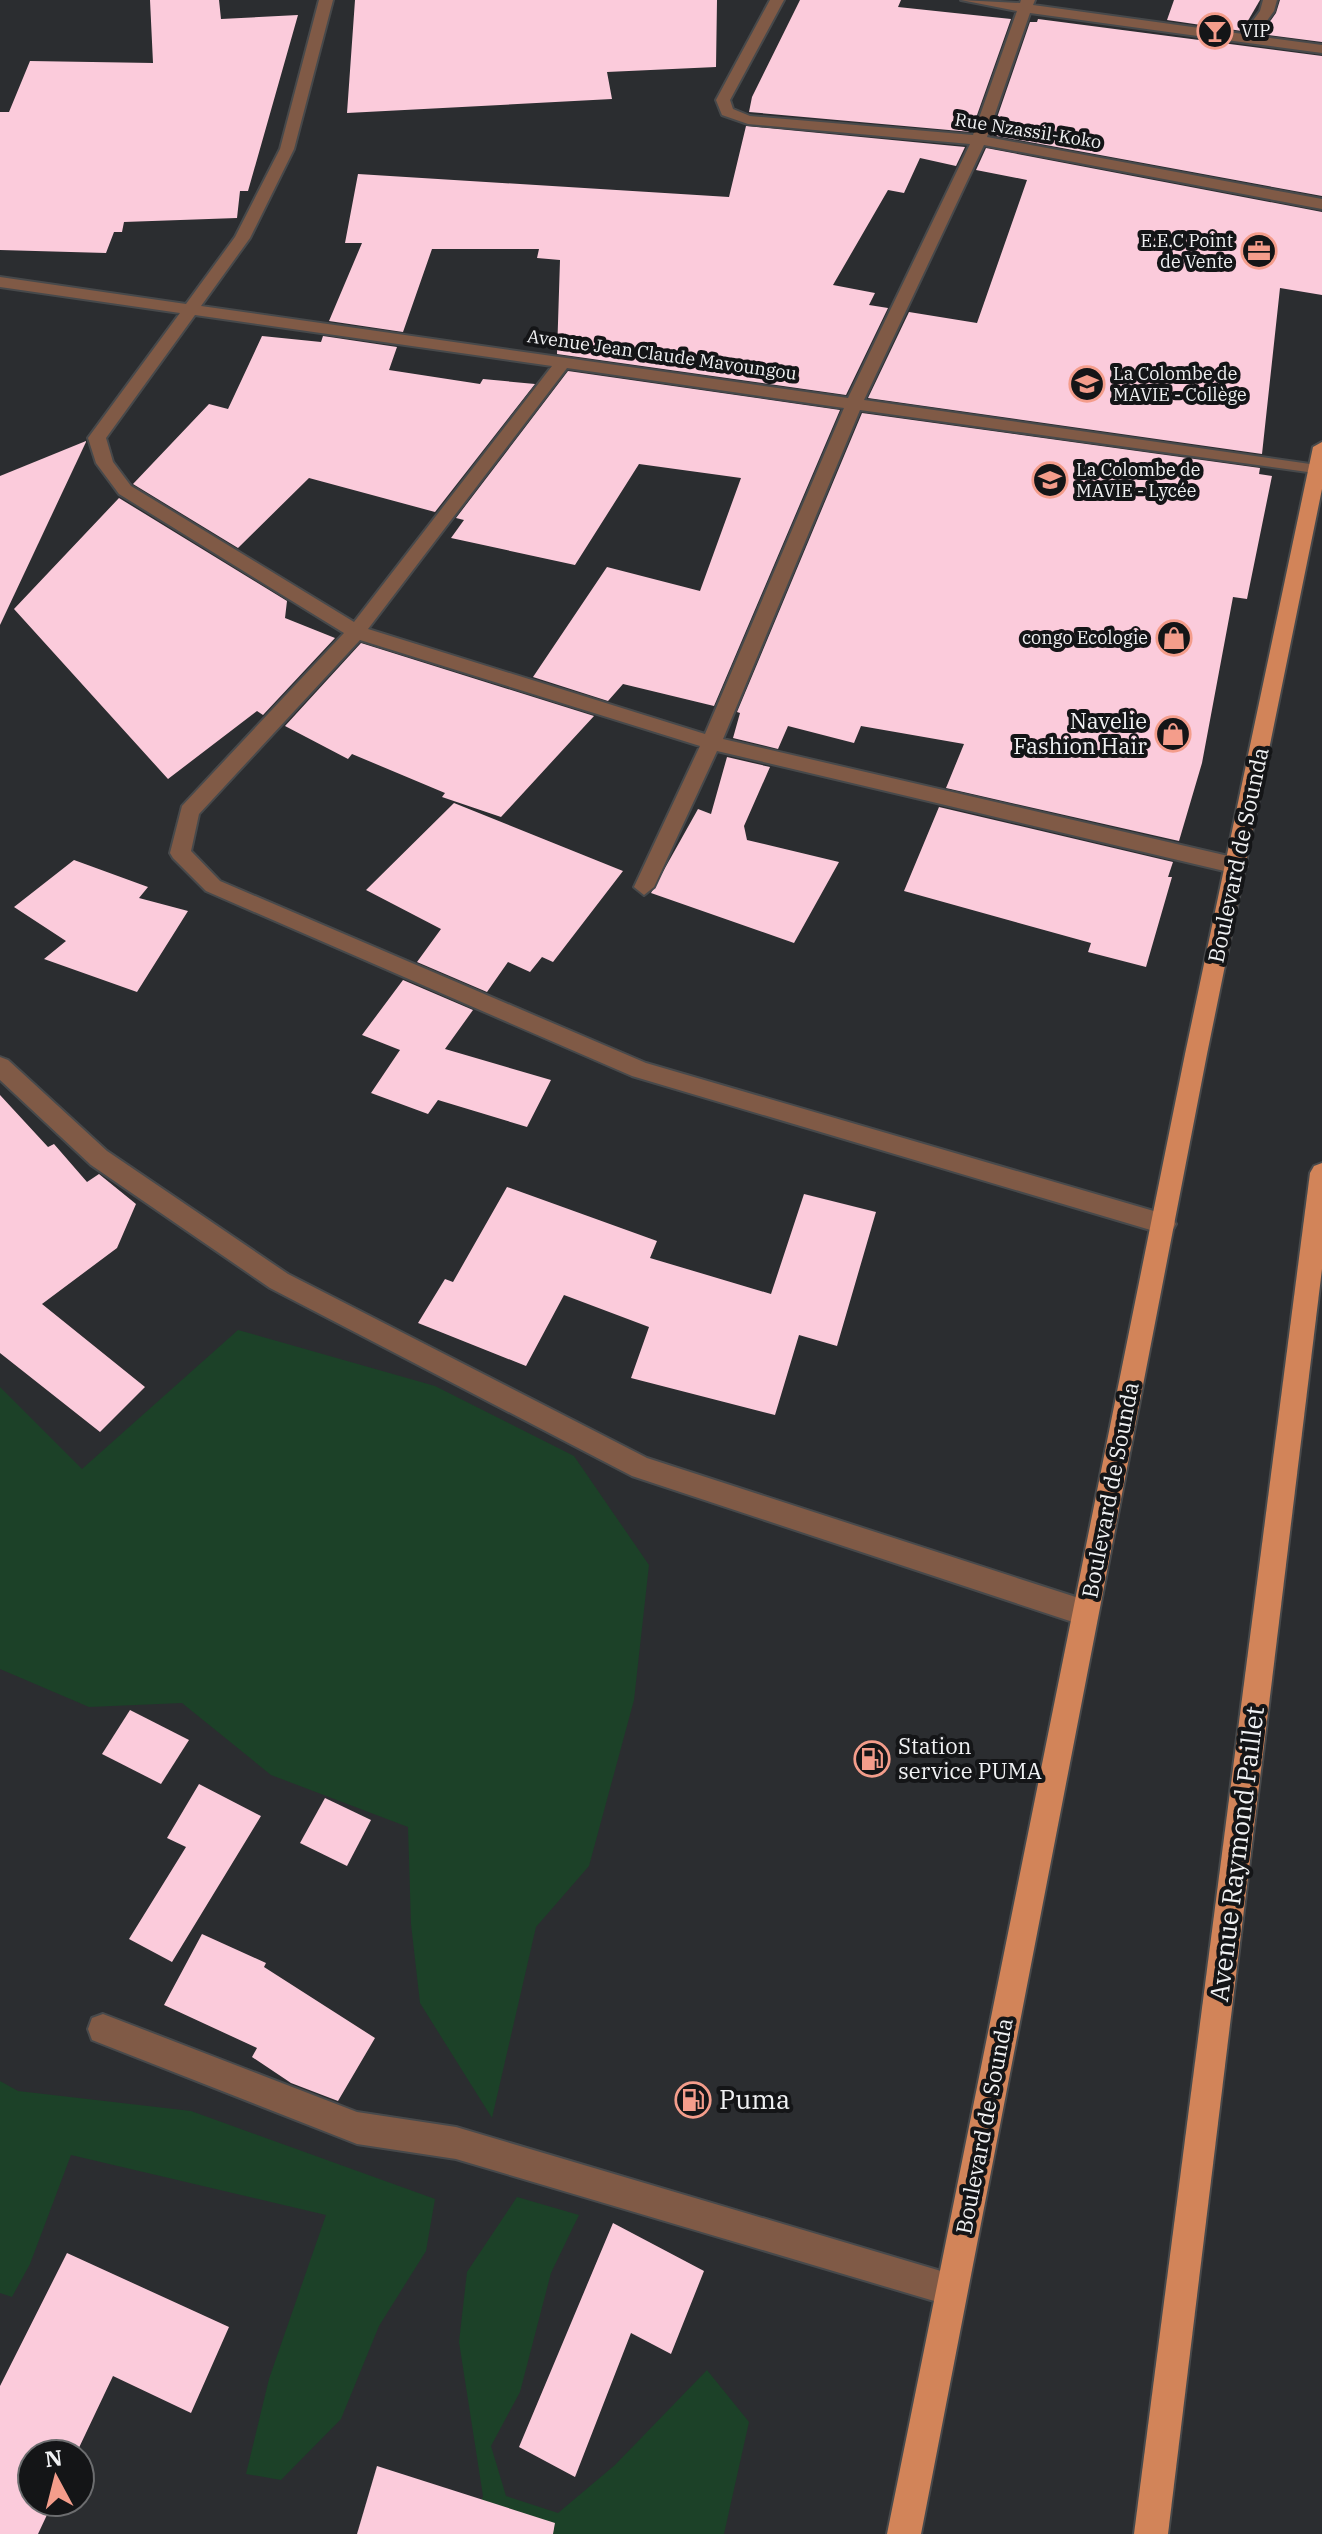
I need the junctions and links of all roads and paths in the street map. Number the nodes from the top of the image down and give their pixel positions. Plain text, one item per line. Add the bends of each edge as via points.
1 (326, 0) edge
2 (777, 0) edge
3 (968, 0) edge
4 (1270, 0) edge
5 (1026, 3) edge
6 (1249, 36) junction
7 (1322, 49) edge
8 (979, 140) junction
9 (1322, 204) edge
10 (0, 282) edge
11 (190, 310) junction
12 (565, 360) junction
13 (854, 404) junction
14 (1320, 459) edge
15 (356, 632) junction
16 (711, 743) junction
17 (1237, 866) junction
18 (644, 887) dead end
19 (0, 1066) edge
20 (1322, 1173) edge
21 (1164, 1224) junction
22 (1085, 1613) junction
23 (103, 2029) dead end
24 (951, 2290) junction
25 (904, 2534) edge
26 (1151, 2534) edge

1 - 11 street via 287,149 242,238
2 - 8 street, Rue Nzassil-Koko via 723,100 727,112 748,120
3 - 5 street
4 - 6 street
5 - 6 street
5 - 8 street
6 - 7 street
8 - 9 street, Rue Nzassil-Koko
8 - 13 street
10 - 11 street, Avenue Jean Claude Mavoungou
11 - 12 street, Avenue Jean Claude Mavoungou
11 - 15 street via 97,438 105,463 125,490
12 - 13 street, Avenue Jean Claude Mavoungou
12 - 15 street
13 - 14 street, Avenue Jean Claude Mavoungou
13 - 16 street
14 - 17 main road, Boulevard de Sounda
15 - 16 street
15 - 21 street via 189,811 180,853 213,886 640,1070
16 - 17 street
16 - 18 street
17 - 21 main road, Boulevard de Sounda
19 - 22 street via 99,1158 279,1281 641,1468
20 - 26 main road, Avenue Raymond Paillet
21 - 22 main road, Boulevard de Sounda
22 - 24 main road, Boulevard de Sounda
23 - 24 street via 357,2128 456,2143
24 - 25 main road, Boulevard de Sounda

